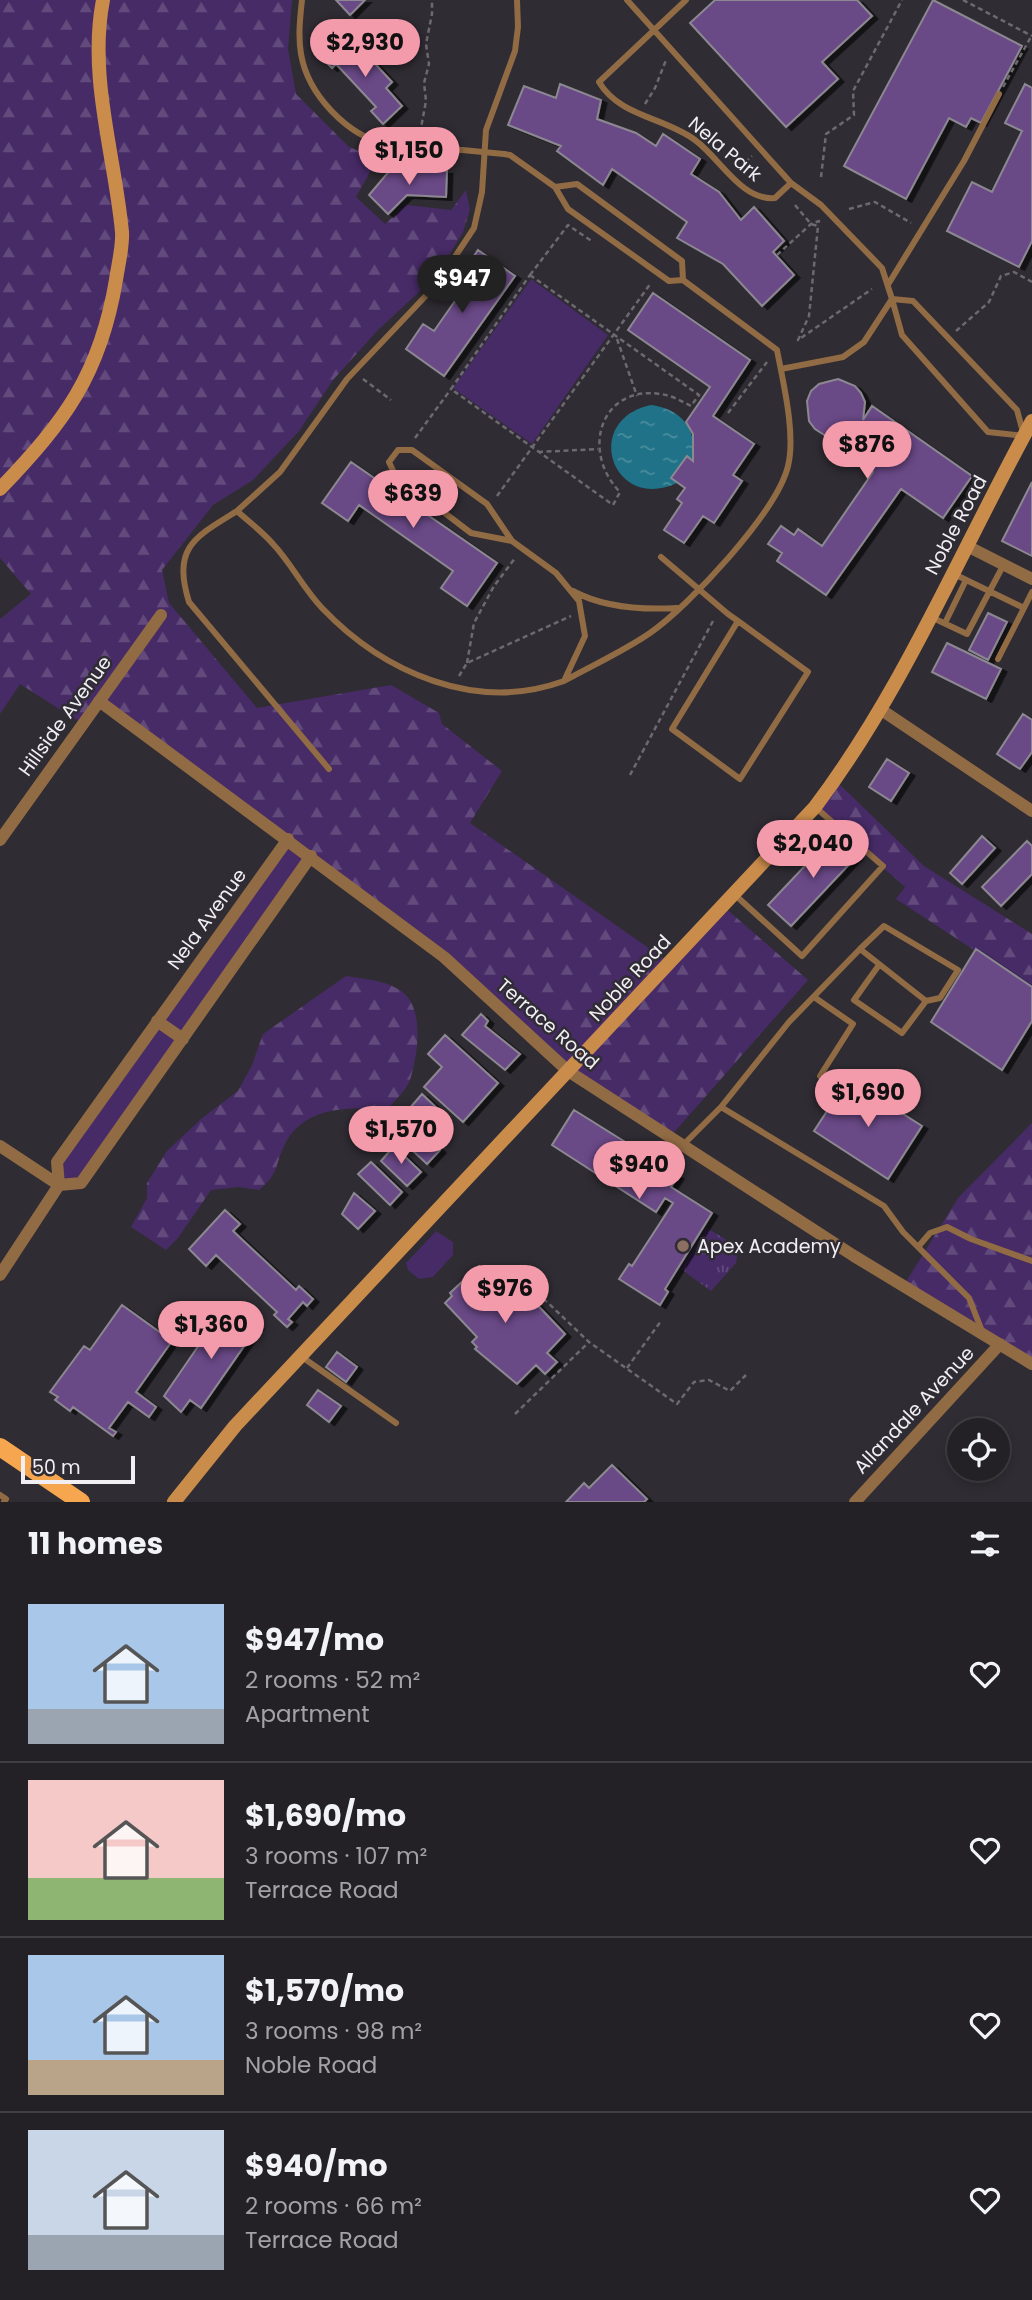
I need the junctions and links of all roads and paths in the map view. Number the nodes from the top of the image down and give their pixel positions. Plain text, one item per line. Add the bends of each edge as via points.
1 (103, 0) edge
2 (302, 0) edge
3 (432, 0) edge
4 (517, 0) edge
5 (627, 0) edge
6 (686, 0) edge
7 (902, 0) edge
8 (963, 0) edge
9 (655, 29) junction
10 (1032, 36) edge
11 (666, 58) dead end
12 (999, 94) joint
13 (645, 104) dead end
14 (420, 133) dead end
15 (757, 152) dead end
16 (738, 169) dead end
17 (821, 177) dead end
18 (791, 183) junction
19 (555, 187) junction
20 (795, 205) dead end
21 (849, 209) dead end
22 (811, 223) junction
23 (911, 223) dead end
24 (599, 246) dead end
25 (777, 255) dead end
26 (530, 275) junction
27 (683, 280) junction
28 (652, 281) dead end
29 (1032, 282) edge
30 (889, 283) junction
31 (872, 289) dead end
32 (892, 299) junction
33 (956, 331) dead end
34 (615, 335) junction
35 (767, 362) dead end
36 (781, 369) junction
37 (361, 378) dead end
38 (451, 389) junction
39 (637, 396) junction
40 (391, 400) dead end
41 (728, 413) dead end
42 (1032, 421) edge
43 (1024, 436) junction
44 (415, 438) dead end
45 (533, 448) junction
46 (598, 449) junction
47 (537, 452) junction
48 (0, 489) edge
49 (497, 496) dead end
50 (237, 511) junction
51 (512, 541) junction
52 (967, 546) junction
53 (524, 550) junction
54 (661, 558) dead end
55 (1004, 564) junction
56 (952, 573) junction
57 (1032, 579) edge
58 (966, 580) junction
59 (569, 588) junction
60 (698, 588) junction
61 (990, 592) junction
62 (1032, 592) edge
63 (677, 608) junction
64 (1024, 608) junction
65 (161, 615) dead end
66 (571, 616) dead end
67 (930, 616) junction
68 (713, 621) dead end
69 (738, 621) junction
70 (945, 623) junction
71 (998, 659) dead end
72 (467, 663) junction
73 (458, 678) dead end
74 (564, 681) junction
75 (99, 701) junction
76 (880, 709) junction
77 (329, 769) dead end
78 (630, 775) dead end
79 (815, 807) junction
80 (1032, 811) edge
81 (288, 839) junction
82 (0, 840) edge
83 (311, 856) junction
84 (734, 894) junction
85 (860, 949) junction
86 (879, 965) junction
87 (814, 997) junction
88 (926, 1001) junction
89 (158, 1021) junction
90 (183, 1039) junction
91 (568, 1071) junction
92 (820, 1076) dead end
93 (721, 1107) junction
94 (0, 1146) edge
95 (683, 1146) junction
96 (59, 1185) junction
97 (918, 1247) junction
98 (1032, 1261) edge
99 (0, 1275) edge
100 (525, 1281) dead end
101 (660, 1321) dead end
102 (982, 1332) junction
103 (589, 1342) junction
104 (1000, 1344) junction
105 (302, 1357) junction
106 (1032, 1364) edge
107 (627, 1368) junction
108 (746, 1375) dead end
109 (515, 1414) dead end
110 (396, 1423) dead end
111 (0, 1447) edge
112 (81, 1502) edge
113 (174, 1502) edge
114 (855, 1502) edge

1 - 48 main road via 102,98 122,236 109,319 77,396 50,437
2 - 19 lane, bridge via 301,55 311,81 337,116 360,135 387,145 510,155
3 - 14 path
4 - 50 lane via 515,51 486,130 482,192 474,228 437,285 348,379 280,472
5 - 9 lane
6 - 9 lane, Nela Park
7 - 17 path via 853,91 854,115 826,134
8 - 10 path
9 - 18 lane
9 - 18 lane, Nela Park via 599,82 607,95 623,108 671,124 697,141 753,195 775,198
10 - 12 path
11 - 13 path
12 - 30 lane
15 - 16 path
18 - 30 lane via 821,205 882,268
19 - 27 lane via 568,209 669,281
19 - 27 lane via 577,184 681,261
20 - 22 path
21 - 23 path via 875,202
22 - 25 path
22 - 31 path via 818,226 809,316 798,340
24 - 26 path via 568,225
26 - 34 path
26 - 38 path
27 - 36 lane via 777,350
28 - 34 path
29 - 33 path via 1014,272 1001,276 989,302
30 - 32 lane
32 - 36 lane via 864,342 843,357
32 - 43 lane via 914,300 1017,410
32 - 43 lane via 902,335 988,432
34 - 39 path
34 - 39 path via 699,395 691,406 661,394
34 - 45 path
35 - 41 path
36 - 60 lane via 788,405 788,466 765,513
37 - 40 path
38 - 44 path
38 - 45 path
39 - 46 path via 611,411 602,426
42 - 43 main road, Noble Road
43 - 52 main road, Noble Road
45 - 47 path
45 - 49 path
46 - 47 path
46 - 47 path via 607,479 620,492 613,505
50 - 74 lane via 274,544 313,597 346,630 439,685 482,694 533,692
50 - 77 lane via 195,538 185,558 183,581 189,602
51 - 51 lane via 487,504 412,450 398,450 389,462 395,475 471,533
51 - 53 lane
52 - 55 street
52 - 56 main road, Noble Road
53 - 59 lane
53 - 72 path via 502,574 474,623
54 - 60 lane
55 - 57 street
55 - 61 lane
56 - 58 lane
56 - 67 main road, Noble Road
58 - 61 lane
58 - 70 lane
59 - 63 lane via 584,597 630,607
59 - 74 lane via 579,601 585,636
60 - 63 lane
60 - 69 lane
61 - 64 lane
61 - 70 lane via 967,634
62 - 64 lane
63 - 74 lane via 650,633
64 - 71 lane
65 - 75 street, Hillside Avenue
66 - 72 path
67 - 70 lane
67 - 76 main road, Noble Road
68 - 78 path
69 - 69 lane via 672,729 740,779 808,672
72 - 73 path
75 - 81 street, Terrace Road
75 - 82 street, Hillside Avenue
76 - 79 main road, Noble Road
76 - 80 street
79 - 84 main road, Noble Road
79 - 84 lane via 883,866 802,956
81 - 83 street, Terrace Road
81 - 89 street, Nela Avenue
83 - 90 street
83 - 91 street, Terrace Road via 444,957
84 - 91 main road, Noble Road
85 - 86 lane
85 - 87 lane
85 - 88 lane via 884,926 958,970 940,998
86 - 88 lane
86 - 88 lane via 854,1000 902,1033
87 - 92 lane via 853,1024
87 - 93 lane
89 - 90 street
89 - 96 street, Nela Avenue via 57,1162
90 - 96 street via 81,1183
91 - 95 street, Terrace Road
91 - 105 main road, Noble Road
93 - 95 lane
93 - 97 lane via 884,1206
94 - 96 street
95 - 102 street, Terrace Road
96 - 99 street, Nela Avenue
97 - 98 lane via 930,1233 947,1227
97 - 102 lane via 969,1298
100 - 103 path
101 - 107 path
102 - 104 street, Terrace Road
103 - 107 path
103 - 109 path
104 - 106 street, Terrace Road
104 - 114 street, Allandale Avenue
105 - 110 lane
105 - 113 main road, Noble Road via 235,1426
107 - 108 path via 677,1404 694,1382 709,1380 730,1391
111 - 112 main road

